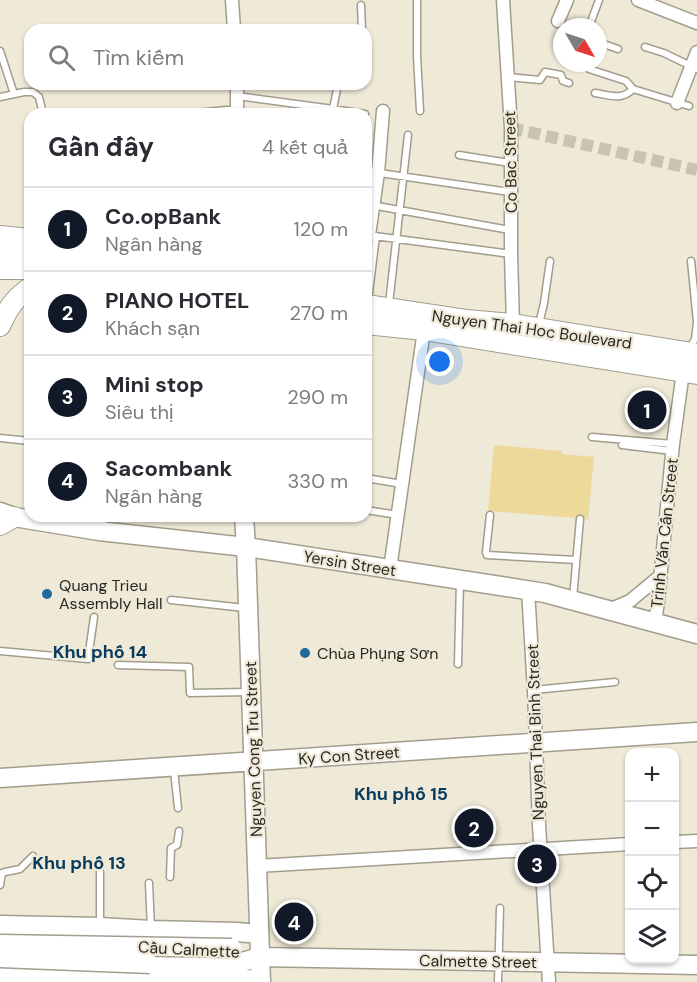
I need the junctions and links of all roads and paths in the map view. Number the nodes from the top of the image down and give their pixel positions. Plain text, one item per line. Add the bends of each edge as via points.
1 (231, 0) edge
2 (417, 0) edge
3 (503, 0) edge
4 (567, 0) edge
5 (599, 0) edge
6 (638, 0) edge
7 (361, 5) dead end
8 (559, 18) edge
9 (593, 18) edge
10 (697, 23) edge
11 (233, 24) edge
12 (362, 24) edge
13 (607, 45) edge
14 (645, 47) dead end
15 (618, 49) dead end
16 (0, 51) edge
17 (697, 52) edge
18 (694, 68) edge
19 (598, 72) edge
20 (507, 77) junction
21 (569, 83) dead end
22 (633, 89) junction
23 (237, 90) edge
24 (337, 90) edge
25 (596, 93) dead end
26 (14, 94) junction
27 (0, 97) edge
28 (683, 104) joint
29 (42, 108) edge
30 (237, 108) edge
31 (328, 108) edge
32 (333, 108) edge
33 (420, 111) dead end
34 (372, 114) edge
35 (383, 115) joint
36 (408, 135) dead end
37 (459, 155) dead end
38 (510, 163) junction
39 (372, 172) edge
40 (404, 176) junction
41 (510, 192) junction
42 (372, 205) edge
43 (400, 210) junction
44 (510, 230) junction
45 (372, 236) edge
46 (396, 239) junction
47 (0, 254) edge
48 (511, 254) junction
49 (24, 256) edge
50 (550, 261) dead end
51 (691, 261) dead end
52 (0, 269) edge
53 (24, 280) edge
54 (24, 284) edge
55 (24, 288) edge
56 (0, 292) edge
57 (388, 308) junction
58 (372, 310) edge
59 (372, 313) edge
60 (697, 323) edge
61 (513, 324) junction
62 (0, 326) edge
63 (538, 328) junction
64 (423, 330) junction
65 (692, 353) edge
66 (690, 373) edge
67 (592, 437) dead end
68 (0, 438) edge
69 (24, 440) edge
70 (622, 445) dead end
71 (673, 447) junction
72 (372, 479) edge
73 (402, 484) junction
74 (372, 511) edge
75 (398, 515) junction
76 (490, 515) dead end
77 (580, 519) dead end
78 (72, 522) edge
79 (244, 522) edge
80 (100, 524) edge
81 (246, 547) junction
82 (576, 560) junction
83 (390, 569) junction
84 (660, 576) junction
85 (460, 579) junction
86 (528, 590) junction
87 (171, 600) dead end
88 (572, 601) junction
89 (248, 608) junction
90 (608, 611) junction
91 (94, 617) dead end
92 (655, 622) junction
93 (697, 634) edge
94 (0, 651) edge
95 (458, 664) dead end
96 (118, 665) dead end
97 (615, 682) dead end
98 (534, 690) junction
99 (252, 692) junction
100 (697, 732) edge
101 (536, 742) junction
102 (253, 761) junction
103 (173, 766) junction
104 (0, 778) edge
105 (178, 808) dead end
106 (179, 831) dead end
107 (697, 840) edge
108 (679, 842) edge
109 (625, 844) edge
110 (540, 849) junction
111 (33, 856) dead end
112 (257, 866) junction
113 (100, 872) dead end
114 (170, 877) dead end
115 (149, 884) dead end
116 (0, 885) edge
117 (500, 908) dead end
118 (0, 925) edge
119 (20, 925) junction
120 (100, 927) junction
121 (151, 930) junction
122 (258, 934) junction
123 (0, 944) edge
124 (231, 956) junction
125 (260, 957) junction
126 (0, 958) edge
127 (498, 962) junction
128 (548, 962) junction
129 (697, 965) edge
130 (19, 973) junction
131 (0, 976) edge
132 (114, 979) edge
133 (182, 981) edge
134 (261, 981) edge
135 (498, 982) edge
136 (549, 982) edge

1 - 11 street
2 - 33 lane
3 - 20 street, Co Bac Street
4 - 8 street
5 - 9 lane
6 - 10 street
7 - 12 lane
13 - 15 lane
14 - 18 lane
16 - 26 lane
17 - 18 street
18 - 28 street
19 - 22 lane via 626,81
20 - 21 lane via 540,80 545,72 561,75
20 - 38 street, Co Bac Street
22 - 25 lane via 621,97
22 - 28 lane
23 - 30 street
23 - 31 lane
24 - 32 lane
26 - 27 lane
26 - 29 lane via 33,92
34 - 35 lane
35 - 39 street
36 - 40 lane
37 - 38 lane
38 - 41 street, Co Bac Street
39 - 40 lane
40 - 41 lane
40 - 43 lane
41 - 44 street, Co Bac Street
42 - 43 lane
43 - 44 lane
43 - 46 lane
44 - 48 street, Co Bac Street
45 - 46 lane
46 - 48 lane
46 - 57 lane
47 - 49 main road
48 - 61 street, Co Bac Street
50 - 63 lane
51 - 60 lane
52 - 53 main road
54 - 56 main road
55 - 62 main road
57 - 58 main road, Nguyen Thai Hoc Boulevard
57 - 61 main road, Nguyen Thai Hoc Boulevard
59 - 64 main road, Nguyen Thai Hoc Boulevard
60 - 65 lane
61 - 63 main road, Nguyen Thai Hoc Boulevard
63 - 65 main road, Nguyen Thai Hoc Boulevard
64 - 66 main road, Nguyen Thai Hoc Boulevard
64 - 73 street
65 - 66 main road
66 - 71 street, Trịnh Văn Cấn Street
67 - 71 lane
68 - 69 lane
70 - 71 lane
71 - 84 street, Trịnh Văn Cấn Street
72 - 73 lane
73 - 75 street
74 - 75 lane
75 - 83 street
76 - 82 lane via 487,555
77 - 82 lane
78 - 80 street, Yersin Street
79 - 81 street, Nguyen Cong Tru Street
80 - 81 street, Yersin Street
81 - 83 street, Yersin Street
81 - 89 street, Nguyen Cong Tru Street
82 - 88 lane
83 - 85 street, Yersin Street
84 - 90 street via 630,601
84 - 92 street, Trịnh Văn Cấn Street
85 - 86 street, Yersin Street
85 - 95 lane
86 - 88 street, Yersin Street
86 - 98 street, Nguyen Thai Binh Street
87 - 89 lane
88 - 90 street, Yersin Street
89 - 99 street, Nguyen Cong Tru Street
90 - 92 street, Yersin Street
91 - 94 lane via 88,659
92 - 93 street, Yersin Street
96 - 99 lane via 189,667 190,693
97 - 98 lane
98 - 101 street, Nguyen Thai Binh Street
99 - 102 street, Nguyen Cong Tru Street
100 - 101 street, Ky Con Street
101 - 102 street, Ky Con Street
101 - 110 street, Nguyen Thai Binh Street
102 - 103 street, Ky Con Street
102 - 112 street, Nguyen Cong Tru Street
103 - 104 street, Ky Con Street
103 - 105 lane
106 - 114 lane via 177,845 171,848
107 - 108 street
109 - 110 street
110 - 112 street
110 - 128 street, Nguyen Thai Binh Street
111 - 116 lane via 20,869 2,873
112 - 122 street, Nguyen Cong Tru Street
113 - 120 lane
115 - 121 lane
117 - 127 lane
118 - 119 street
119 - 120 street
119 - 130 street
120 - 121 street
121 - 122 street
122 - 125 street, Nguyen Cong Tru Street
123 - 124 street, Cầu Calmette, bridge
124 - 125 street, Cầu Calmette via 237,949
124 - 126 street, Cầu Calmette, bridge via 150,964
125 - 127 street, Calmette Street
125 - 134 street, Nguyen Cong Tru Street
127 - 128 street, Calmette Street
127 - 135 lane
128 - 129 street, Calmette Street
128 - 136 street, Nguyen Thai Binh Street
130 - 131 street
130 - 132 street
132 - 133 street
133 - 134 street

